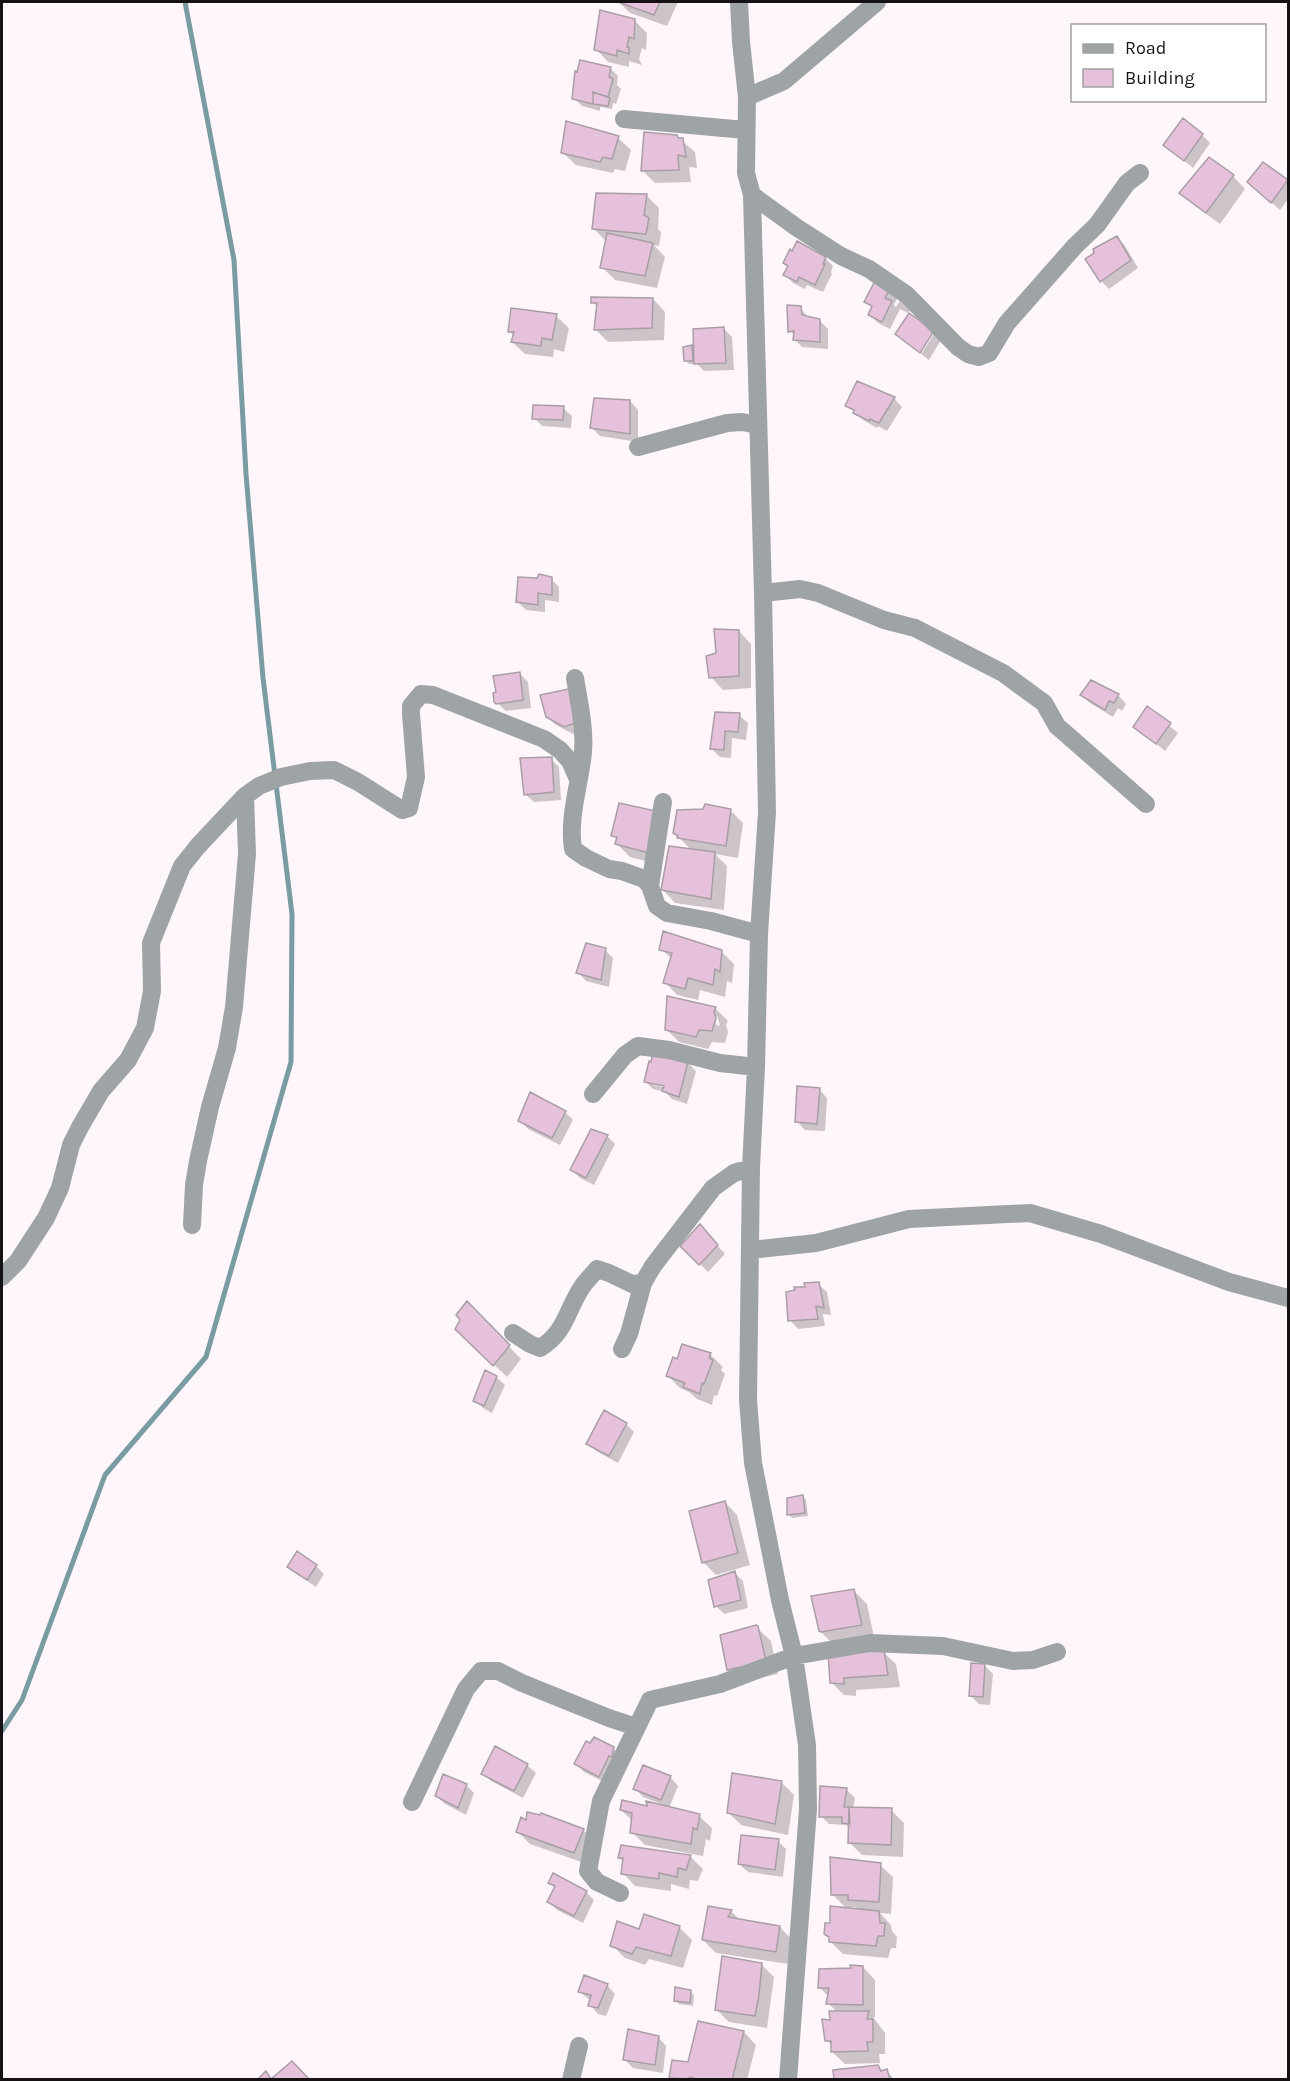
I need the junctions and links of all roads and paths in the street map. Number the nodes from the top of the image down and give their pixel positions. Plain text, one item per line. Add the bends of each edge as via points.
1 (739, 2) edge
2 (877, 2) edge
3 (747, 97) junction
4 (624, 119) dead end
5 (745, 130) junction
6 (1140, 173) dead end
7 (752, 195) junction
8 (758, 425) junction
9 (638, 447) dead end
10 (764, 593) junction
11 (575, 678) dead end
12 (578, 779) junction
13 (244, 796) junction
14 (663, 802) dead end
15 (1146, 804) dead end
16 (650, 886) junction
17 (759, 934) junction
18 (756, 1067) junction
19 (592, 1094) dead end
20 (751, 1168) junction
21 (192, 1225) dead end
22 (750, 1250) junction
23 (2, 1277) edge
24 (643, 1283) junction
25 (1288, 1298) edge
26 (513, 1333) dead end
27 (622, 1349) dead end
28 (1057, 1652) dead end
29 (794, 1656) junction
30 (636, 1727) junction
31 (412, 1802) dead end
32 (620, 1893) dead end
33 (579, 2046) dead end
34 (571, 2079) edge
35 (788, 2079) edge

1 - 3 street
2 - 3 street via 784,81
3 - 5 street
4 - 5 street
5 - 7 street via 746,173
6 - 7 street via 1127,183 1097,225 1007,323 989,354 979,357 958,347 907,295 796,227
7 - 8 street
8 - 9 street via 727,423
8 - 10 street
10 - 15 street via 800,589 818,593 915,628 1003,673 1044,703 1057,726
10 - 17 street via 767,812
11 - 12 street via 583,751
12 - 13 street via 570,761 544,739 433,695 421,694 411,706 416,777 409,808 402,810 334,770 281,777
12 - 16 street via 573,849 609,869 635,874
13 - 21 street via 247,854 234,1007 198,1161
13 - 23 street via 182,866 151,943 152,992 145,1028 128,1060 101,1091 80,1127 46,1218 18,1261
14 - 16 street
16 - 17 street via 657,906 667,913
17 - 18 street
18 - 19 street via 638,1046 625,1055
18 - 20 street
20 - 22 street
20 - 24 street via 734,1173 713,1188
22 - 25 street via 816,1243 909,1219 1030,1213 1101,1234 1229,1282
22 - 29 street via 748,1400 753,1463
24 - 26 street via 632,1284 597,1269 583,1285 552,1341 540,1348
24 - 27 street
28 - 29 street via 1033,1660 1012,1661 943,1646 870,1643
29 - 30 street via 720,1684 650,1700
29 - 35 street via 807,1745 808,1809
30 - 31 street via 498,1671 481,1671 466,1689
30 - 32 street via 601,1801 588,1871 597,1882
33 - 34 street

